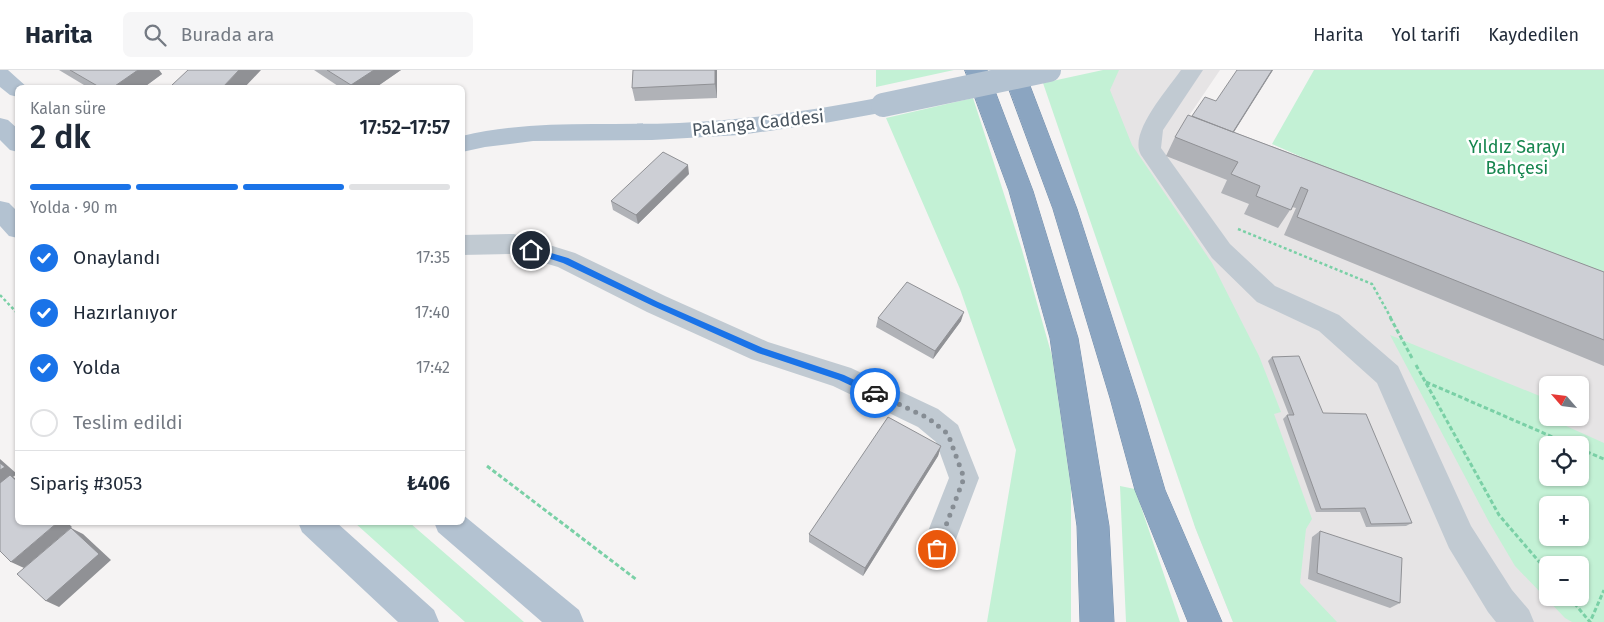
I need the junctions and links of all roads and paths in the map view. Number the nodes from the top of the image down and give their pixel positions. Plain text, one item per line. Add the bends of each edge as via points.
1 (976, 70) edge
2 (1013, 70) edge
3 (1049, 70) edge
4 (1192, 70) edge
5 (0, 75) edge
6 (15, 88) edge
7 (0, 126) edge
8 (15, 141) edge
9 (465, 144) edge
10 (0, 210) edge
11 (1195, 214) junction
12 (15, 226) edge
13 (465, 245) edge
14 (0, 295) edge
15 (15, 311) edge
16 (1426, 382) junction
17 (1550, 436) edge
18 (1589, 453) edge
19 (1604, 459) edge
20 (487, 466) dead end
21 (317, 525) edge
22 (454, 525) edge
23 (937, 549) dead end
24 (1539, 562) edge
25 (637, 580) dead end
26 (1604, 590) edge
27 (1577, 606) edge
28 (422, 622) edge
29 (567, 622) edge
30 (1096, 622) edge
31 (1205, 622) edge
32 (1517, 622) edge
33 (1590, 622) edge

1 - 30 highway via 1021,191 1064,338 1093,526
2 - 31 highway via 1066,208 1150,490
3 - 9 main road, Palanga Caddesi, bridge via 800,120 717,130 518,135
4 - 11 lane via 1152,129 1149,149
5 - 6 main road
7 - 8 main road
10 - 12 main road
11 - 16 path via 1372,284
11 - 32 lane via 1221,251 1266,294 1329,323 1388,375 1460,537
13 - 23 lane via 514,244 566,260 761,351 841,378 928,418 948,434 964,478
14 - 15 path
16 - 17 path
16 - 24 path via 1499,515
18 - 19 path
20 - 25 path
21 - 28 main road
22 - 29 main road
26 - 33 path
27 - 33 path

